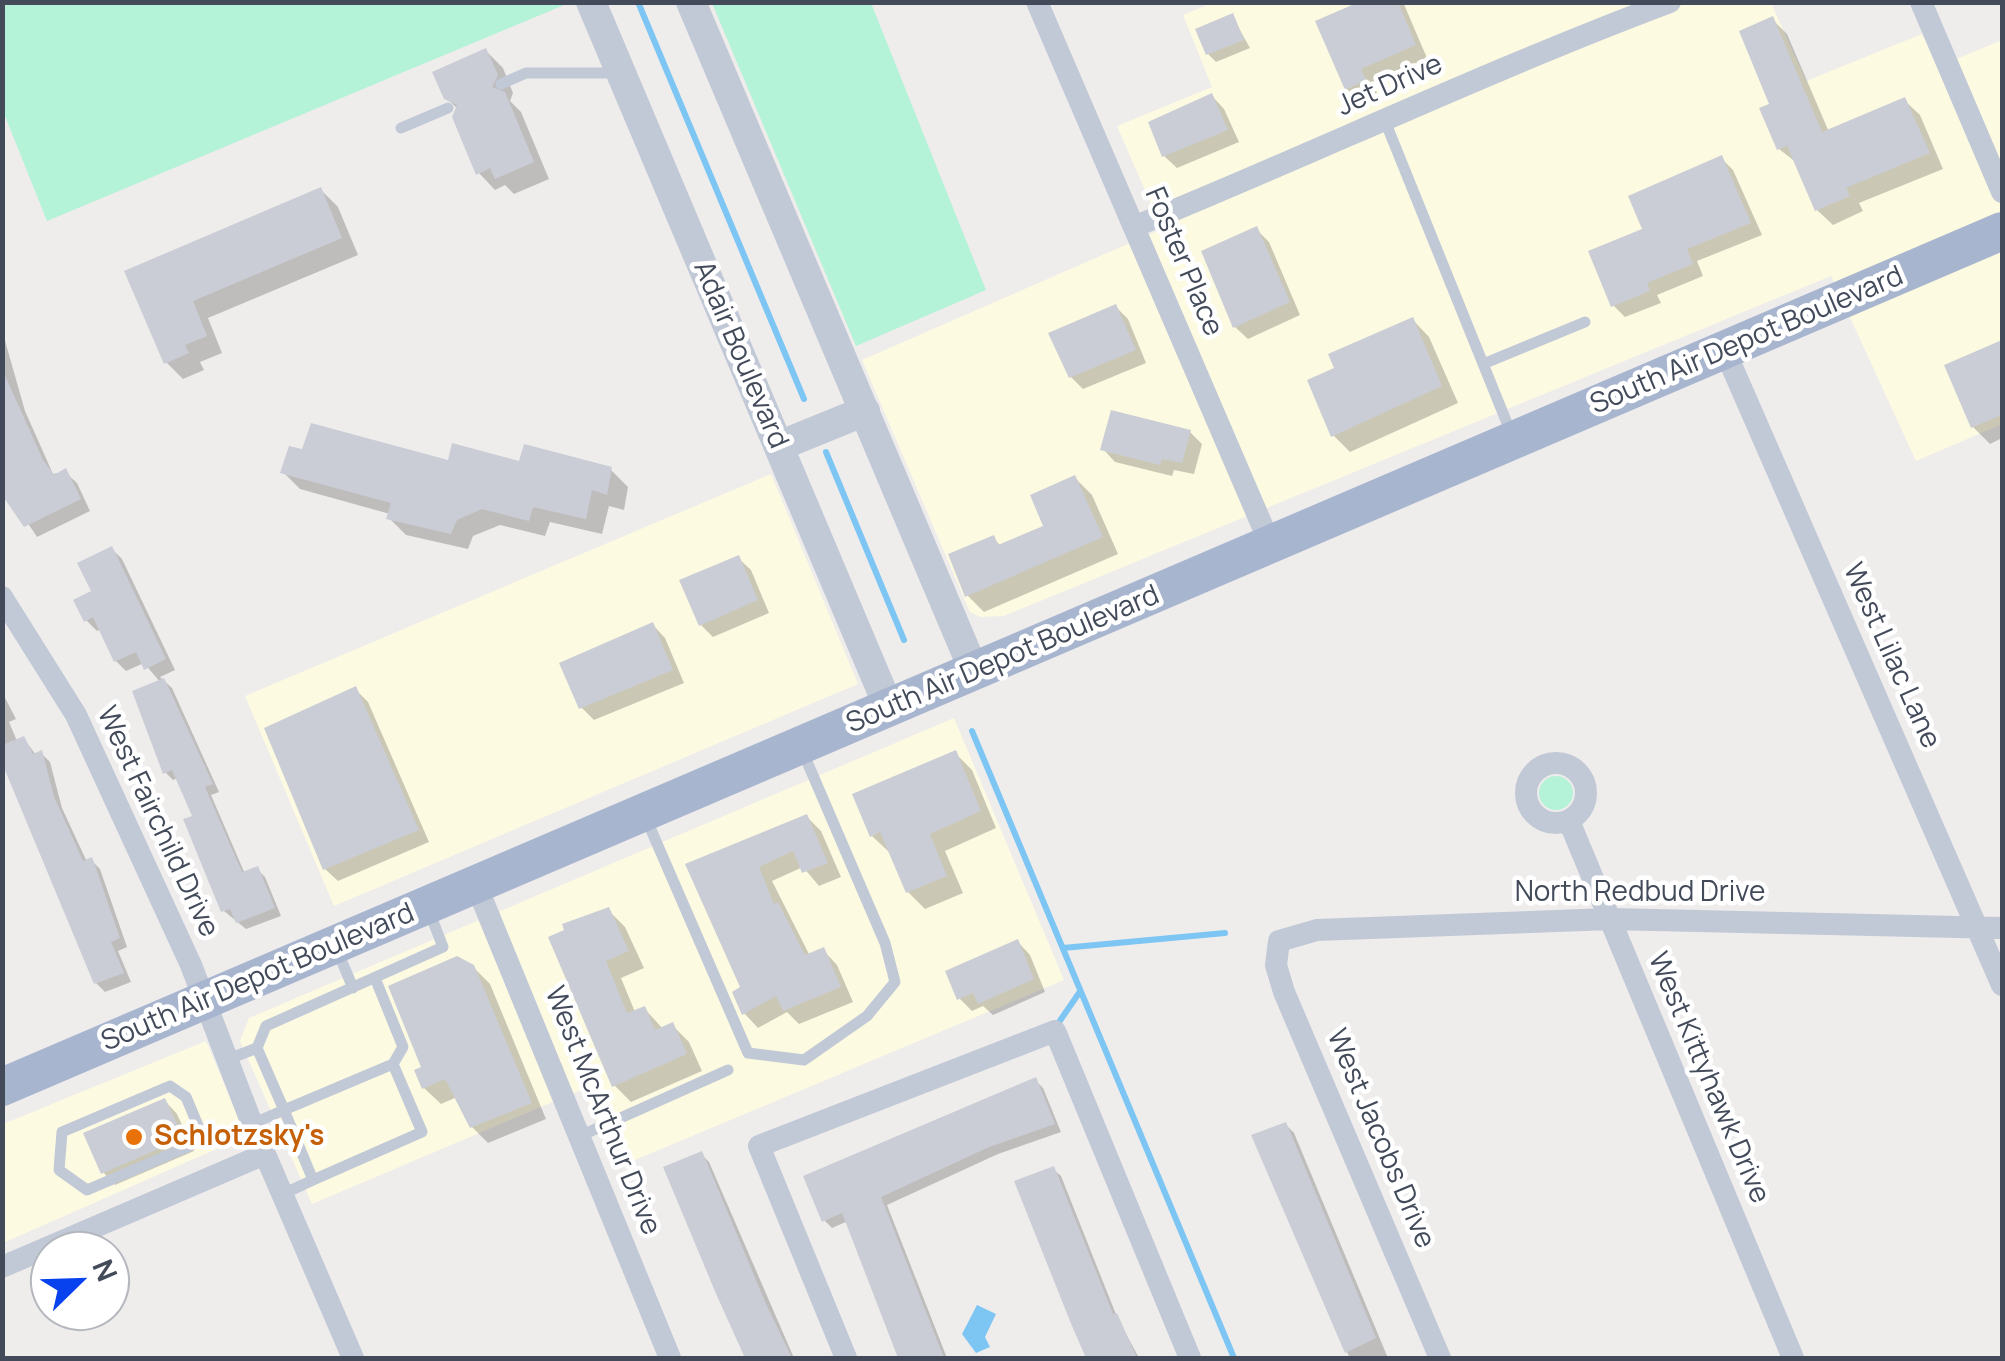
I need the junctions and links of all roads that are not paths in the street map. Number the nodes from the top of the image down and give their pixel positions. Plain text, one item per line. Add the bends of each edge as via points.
1 (591, 2) edge
2 (691, 2) edge
3 (1037, 2) edge
4 (1670, 2) edge
5 (1921, 2) edge
6 (620, 72) junction
7 (502, 84) dead end
8 (448, 108) dead end
9 (1385, 122) junction
10 (401, 128) dead end
11 (2002, 192) edge
12 (1136, 226) junction
13 (2002, 231) edge
14 (1584, 322) dead end
15 (1725, 350) junction
16 (1483, 364) junction
17 (865, 411) junction
18 (1514, 441) junction
19 (779, 446) junction
20 (1270, 546) junction
21 (2, 597) edge
22 (974, 671) junction
23 (889, 708) junction
24 (800, 746) junction
25 (644, 814) junction
26 (1569, 820) dead end
27 (477, 886) junction
28 (427, 907) junction
29 (1610, 919) junction
30 (1977, 926) junction
31 (2002, 928) edge
32 (1279, 940) joint
33 (335, 946) junction
34 (375, 978) junction
35 (2002, 985) edge
36 (353, 988) junction
37 (203, 1001) junction
38 (258, 1048) junction
39 (226, 1060) junction
40 (393, 1064) junction
41 (728, 1070) dead end
42 (2, 1087) edge
43 (284, 1110) junction
44 (252, 1124) junction
45 (580, 1136) junction
46 (265, 1154) junction
47 (59, 1170) joint
48 (313, 1180) junction
49 (283, 1194) junction
50 (2, 1268) edge
51 (353, 1358) edge
52 (670, 1358) edge
53 (846, 1358) edge
54 (1190, 1358) edge
55 (1440, 1358) edge
56 (1793, 1358) edge

1 - 6 street, Adair Boulevard
2 - 17 street
3 - 12 street, Foster Place
4 - 9 street, Jet Drive
5 - 11 street
6 - 7 lane via 526,73
6 - 19 street, Adair Boulevard
8 - 10 lane
9 - 12 street, Jet Drive
9 - 16 lane
12 - 20 street, Foster Place
13 - 15 main road, South Air Depot Boulevard
14 - 16 lane
15 - 18 main road, South Air Depot Boulevard
15 - 30 street, West Lilac Lane
16 - 18 lane
17 - 19 street
17 - 22 street
18 - 20 main road, South Air Depot Boulevard
19 - 23 street, Adair Boulevard
20 - 22 main road, South Air Depot Boulevard
21 - 37 street, West Fairchild Drive via 76,715
22 - 23 main road, South Air Depot Boulevard
23 - 24 main road, South Air Depot Boulevard
24 - 25 main road, South Air Depot Boulevard
24 - 25 lane via 895,982 867,1016 804,1060 748,1053
25 - 27 main road, South Air Depot Boulevard
26 - 29 street, West Kittyhawk Drive
27 - 28 main road, South Air Depot Boulevard
27 - 45 street, West McArthur Drive
28 - 33 main road, South Air Depot Boulevard
28 - 34 lane via 443,947
29 - 30 street, North Redbud Drive
29 - 32 street, North Redbud Drive via 1317,930
29 - 56 street, West Kittyhawk Drive
30 - 31 street, North Redbud Drive
30 - 35 street, West Lilac Lane
32 - 55 street, West Jacobs Drive via 1276,965 1284,992
33 - 36 lane
33 - 37 main road, South Air Depot Boulevard
34 - 36 lane
34 - 40 lane via 402,1048
36 - 38 lane via 266,1026
37 - 39 street, West Fairchild Drive
37 - 42 main road, South Air Depot Boulevard
38 - 39 lane
38 - 43 lane
39 - 44 street, West Fairchild Drive
40 - 43 lane
40 - 48 lane via 422,1132
41 - 45 lane
43 - 44 lane
43 - 48 lane
44 - 46 street, West Fairchild Drive
45 - 52 street, West McArthur Drive
46 - 49 street, West Fairchild Drive
46 - 50 street
47 - 47 lane via 87,1190 192,1145 199,1128 186,1097 170,1086 62,1132
48 - 49 lane
49 - 51 street, West Fairchild Drive
53 - 54 street via 759,1146 1055,1031

